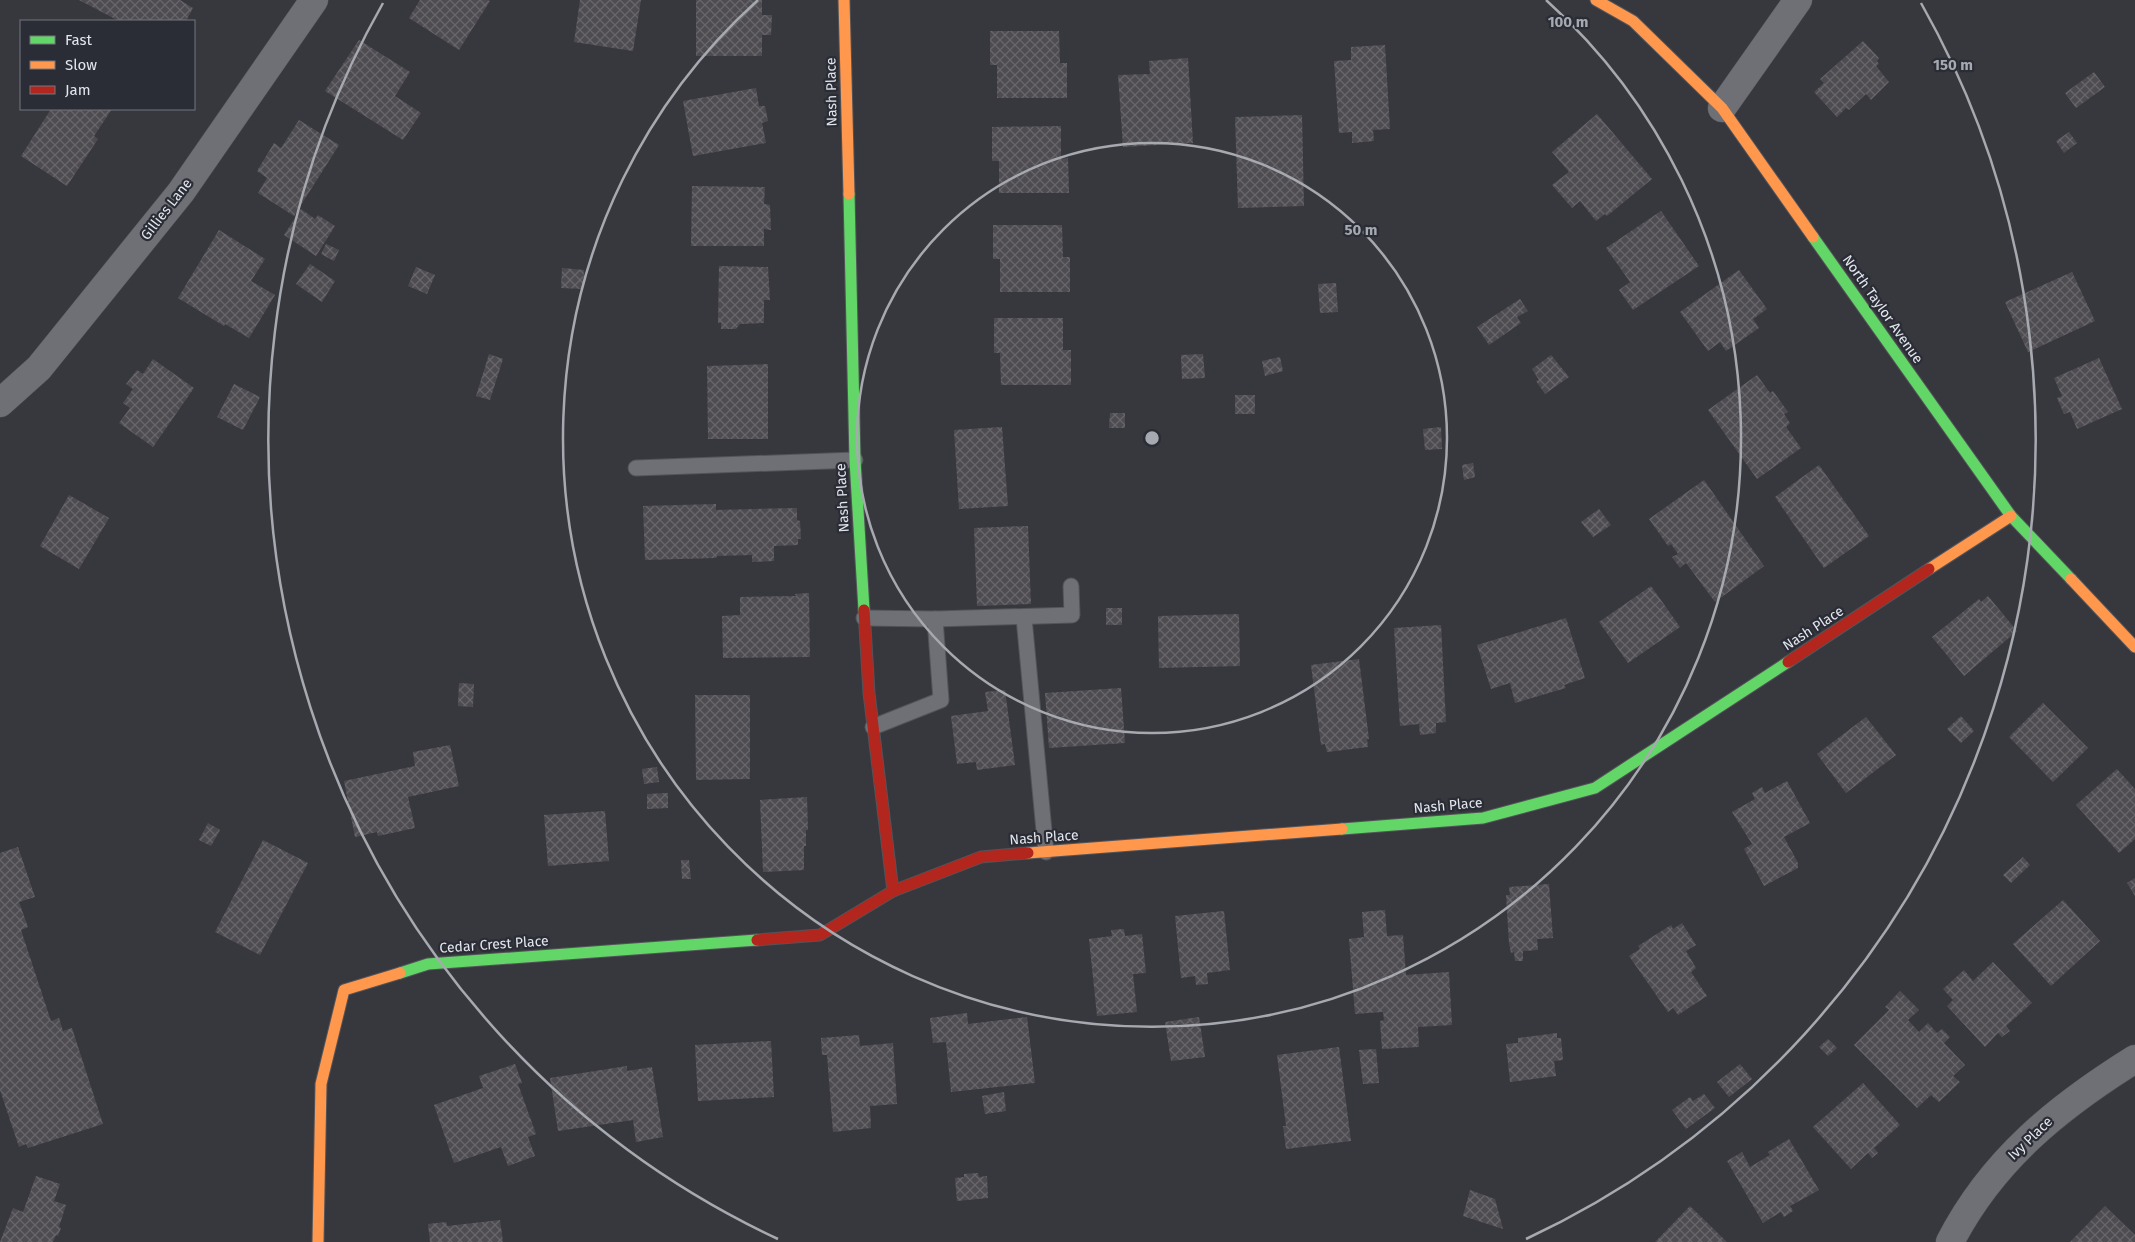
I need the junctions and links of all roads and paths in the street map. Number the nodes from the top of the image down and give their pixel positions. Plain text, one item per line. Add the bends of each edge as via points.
1 (314, 0) edge
2 (844, 0) edge
3 (1596, 0) edge
4 (1798, 0) edge
5 (1722, 108) junction
6 (0, 402) edge
7 (855, 460) junction
8 (636, 468) dead end
9 (2011, 516) junction
10 (1071, 586) dead end
11 (864, 618) junction
12 (1024, 618) junction
13 (935, 619) junction
14 (2135, 648) edge
15 (873, 727) junction
16 (1046, 852) junction
17 (893, 891) junction
18 (2135, 1058) edge
19 (318, 1242) edge
20 (1950, 1242) edge

1 - 6 street, Gillies Lane via 181,192 39,368
2 - 7 street, Nash Place
3 - 5 street, North Taylor Avenue via 1633,21
4 - 5 street
5 - 9 street, North Taylor Avenue
7 - 8 lane
7 - 11 street, Nash Place
9 - 14 street, North Taylor Avenue
9 - 16 street, Nash Place via 1595,788 1483,818
10 - 12 lane via 1072,615
11 - 13 lane
11 - 15 street, Nash Place
12 - 13 lane
12 - 16 lane
13 - 15 lane via 941,700
15 - 17 street, Nash Place
16 - 17 street, Nash Place via 981,857
17 - 19 street, Cedar Crest Place via 820,935 428,964 344,990 322,1084
18 - 20 street, Ivy Place via 2043,1123 1991,1176

